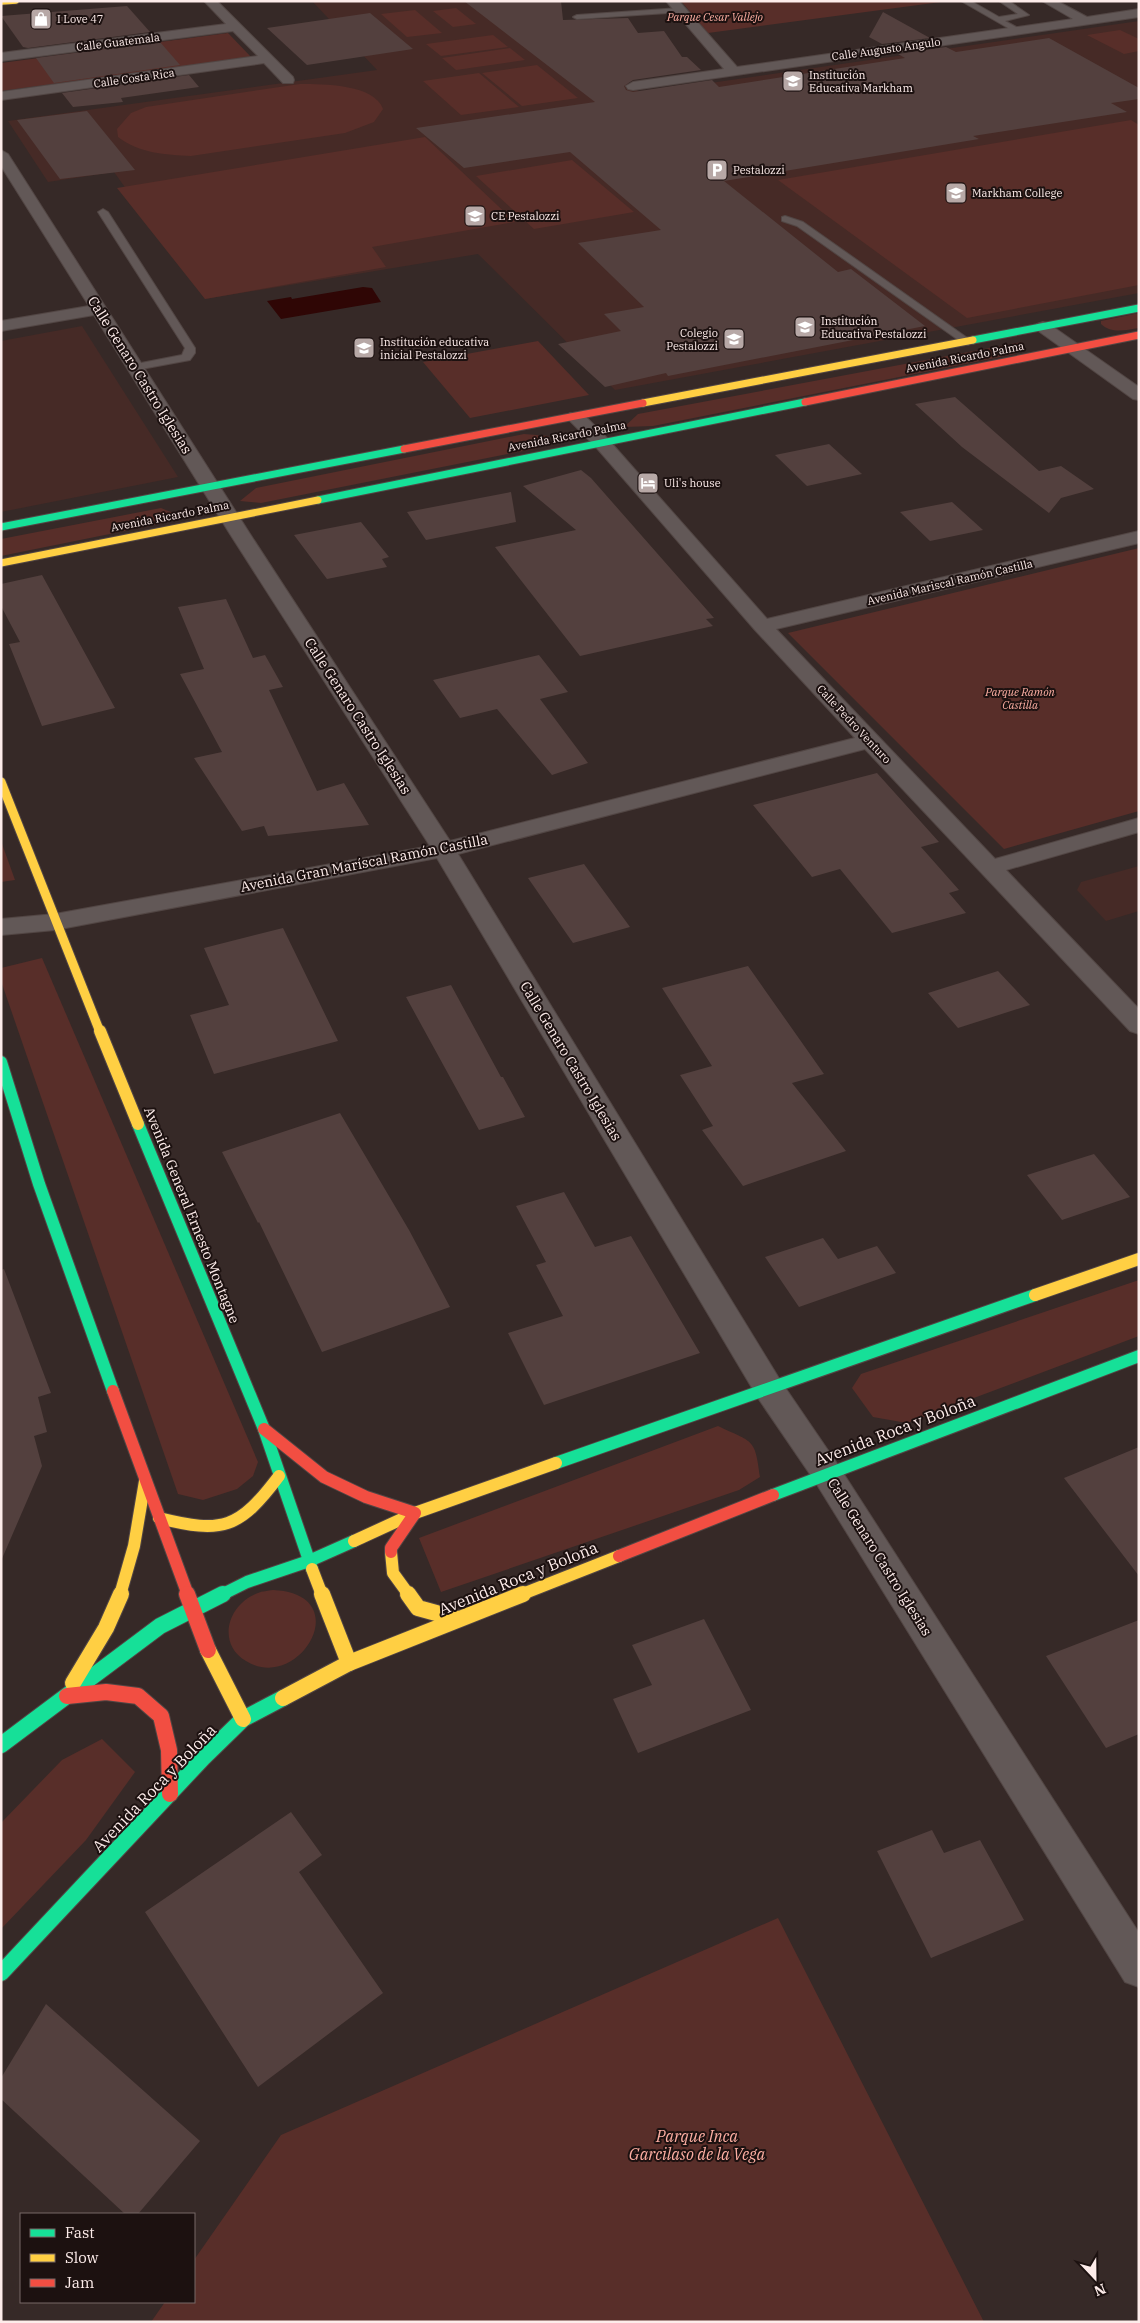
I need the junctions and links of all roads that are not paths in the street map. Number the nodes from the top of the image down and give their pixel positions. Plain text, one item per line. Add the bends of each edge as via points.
1 (16, 1) edge
2 (210, 1) edge
3 (965, 1) edge
4 (1003, 1) edge
5 (1048, 1) edge
6 (1, 2) edge
7 (676, 6) edge
8 (1139, 13) edge
9 (577, 17) dead end
10 (997, 20) junction
11 (1084, 20) junction
12 (235, 27) junction
13 (1015, 30) junction
14 (1, 57) edge
15 (267, 59) junction
16 (733, 71) junction
17 (288, 80) dead end
18 (633, 86) dead end
19 (1, 96) edge
20 (1, 154) edge
21 (8, 179) edge
22 (103, 212) dead end
23 (785, 218) dead end
24 (1139, 308) edge
25 (100, 310) junction
26 (1, 326) edge
27 (1043, 328) junction
28 (1139, 335) edge
29 (968, 342) junction
30 (1073, 348) junction
31 (136, 367) junction
32 (1139, 395) edge
33 (576, 417) junction
34 (601, 442) junction
35 (211, 488) junction
36 (229, 518) junction
37 (1, 527) edge
38 (1139, 537) edge
39 (1, 563) edge
40 (762, 626) junction
41 (869, 741) junction
42 (1, 782) edge
43 (1139, 825) edge
44 (444, 850) junction
45 (992, 867) junction
46 (55, 922) junction
47 (1, 927) edge
48 (1139, 1025) edge
49 (1, 1062) edge
50 (1139, 1259) edge
51 (1139, 1356) edge
52 (769, 1389) junction
53 (264, 1429) junction
54 (827, 1474) junction
55 (279, 1476) junction
56 (145, 1480) junction
57 (415, 1513) junction
58 (159, 1518) junction
59 (309, 1561) junction
60 (193, 1608) junction
61 (458, 1619) junction
62 (349, 1663) junction
63 (65, 1696) junction
64 (243, 1719) junction
65 (1, 1745) edge
66 (170, 1794) junction
67 (1139, 1968) edge
68 (1, 1973) edge

1 - 6 main road
2 - 12 street
3 - 10 lane
4 - 10 lane via 1025,14
5 - 11 street
7 - 9 lane
7 - 16 street
8 - 11 street, Calle Augusto Angulo
10 - 13 lane
11 - 13 street, Calle Augusto Angulo
12 - 14 street, Calle Guatemala
12 - 15 street
13 - 16 street, Calle Augusto Angulo
15 - 17 street
15 - 19 street, Calle Costa Rica
16 - 18 street, Calle Augusto Angulo
20 - 21 street, Calle Genaro Castro Iglesias
21 - 25 street, Calle Genaro Castro Iglesias
22 - 31 lane via 190,348 186,358
23 - 29 lane via 800,224
24 - 27 main road, Avenida Ricardo Palma
25 - 26 street
25 - 31 street, Calle Genaro Castro Iglesias
27 - 29 main road, Avenida Ricardo Palma
27 - 30 street
28 - 30 main road, Avenida Ricardo Palma
29 - 33 main road, Avenida Ricardo Palma
30 - 32 street
30 - 34 main road, Avenida Ricardo Palma
31 - 35 street, Calle Genaro Castro Iglesias
33 - 34 street, Calle Pedro Venturo
33 - 35 main road, Avenida Ricardo Palma
34 - 36 main road, Avenida Ricardo Palma
34 - 40 street, Calle Pedro Venturo
35 - 36 street, Calle Genaro Castro Iglesias
35 - 37 main road, Avenida Ricardo Palma
36 - 39 main road, Avenida Ricardo Palma
36 - 44 street, Calle Genaro Castro Iglesias
38 - 40 street, Avenida Mariscal Ramón Castilla
40 - 41 street, Calle Pedro Venturo
41 - 44 street, Avenida Gran Maríscal Ramón Castilla
41 - 45 street, Calle Pedro Venturo
42 - 46 main road, Avenida General Ernesto Montagne
43 - 45 street
44 - 46 street, Avenida Gran Maríscal Ramón Castilla
44 - 52 street, Calle Genaro Castro Iglesias
45 - 48 street, Calle Pedro Venturo
46 - 47 street, Avenida Gran Maríscal Ramón Castilla
46 - 53 main road, Avenida General Ernesto Montagne
49 - 56 main road via 39,1184
50 - 52 main road
51 - 54 main road, Avenida Roca y Boloña
52 - 54 street, Calle Genaro Castro Iglesias
52 - 57 main road
53 - 55 main road, Avenida General Ernesto Montagne
53 - 57 main road via 324,1477 366,1498
54 - 61 main road, Avenida Roca y Boloña
54 - 67 street, Calle Genaro Castro Iglesias
55 - 58 main road via 261,1503 239,1521 213,1530
55 - 59 main road, Avenida General Ernesto Montagne
56 - 58 main road
56 - 63 main road via 119,1598 96,1646
57 - 59 main road
57 - 61 main road via 391,1548 393,1573 418,1608
58 - 60 main road
59 - 60 main road via 247,1582
59 - 62 main road, Avenida General Ernesto Montagne
60 - 63 main road via 160,1626
60 - 64 main road via 212,1660
61 - 62 main road, Avenida Roca y Boloña
62 - 64 main road, Avenida Roca y Boloña
63 - 65 main road
63 - 66 main road via 106,1692 138,1696 161,1716 169,1750
64 - 66 main road, Avenida Roca y Boloña
66 - 68 main road, Avenida Roca y Boloña

